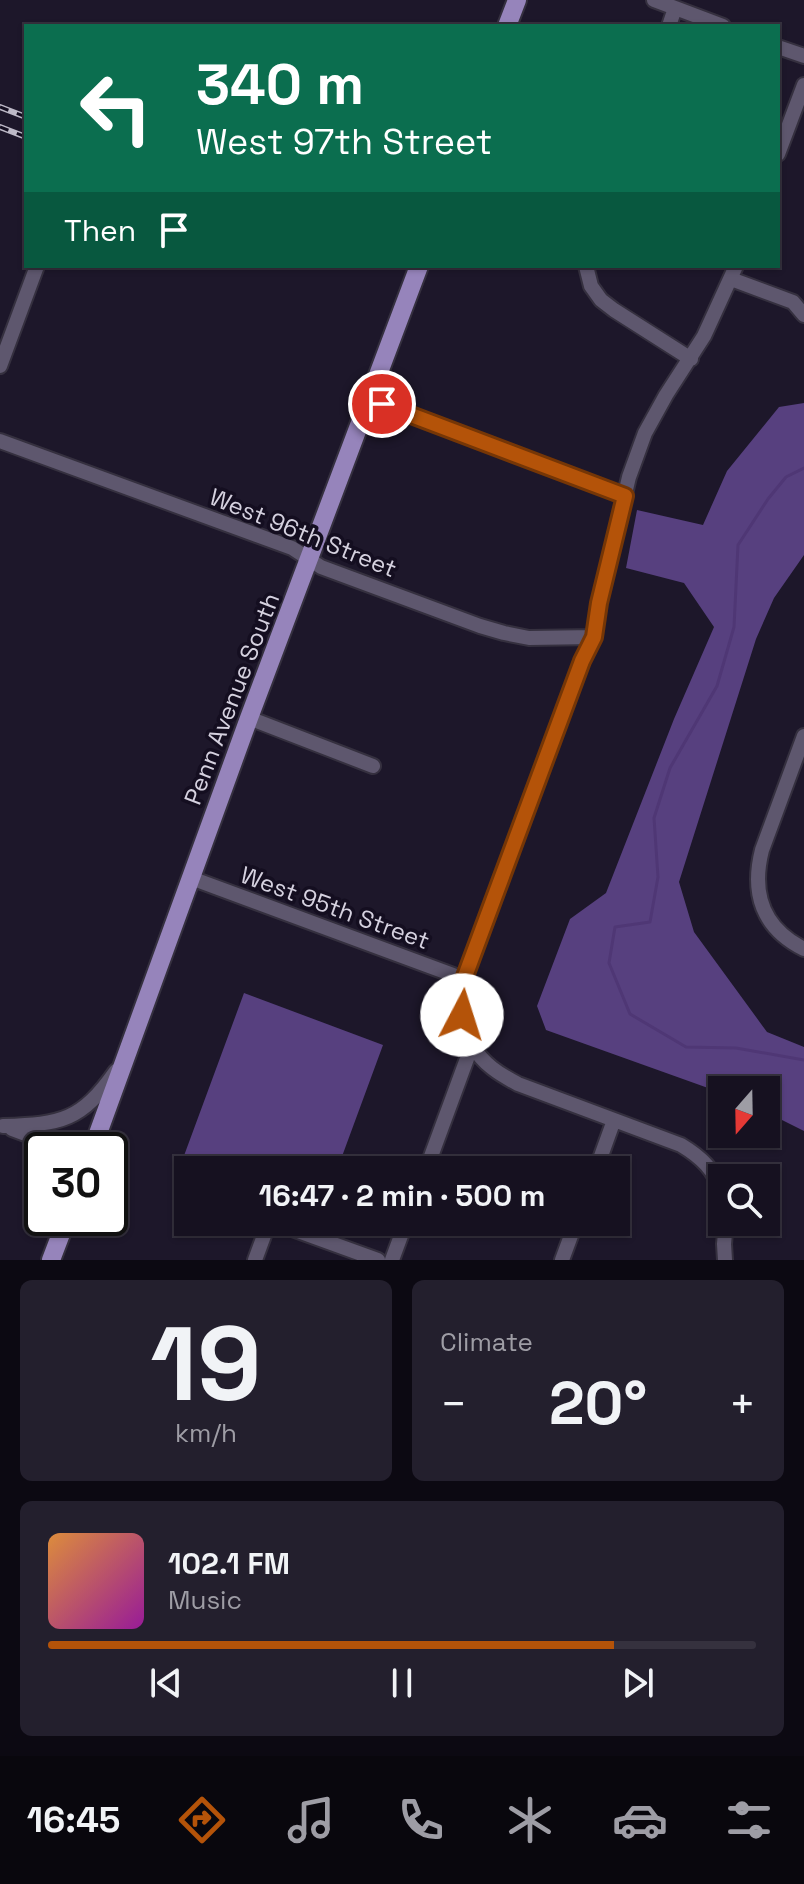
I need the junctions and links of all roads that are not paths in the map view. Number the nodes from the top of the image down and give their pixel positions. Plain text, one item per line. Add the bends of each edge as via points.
1 (517, 0) edge
2 (654, 0) edge
3 (675, 8) junction
4 (508, 24) edge
5 (670, 24) edge
6 (718, 24) edge
7 (780, 48) edge
8 (804, 56) edge
9 (804, 85) edge
10 (780, 149) edge
11 (36, 268) edge
12 (418, 268) edge
13 (586, 268) edge
14 (734, 272) edge
15 (804, 315) edge
16 (691, 359) junction
17 (0, 366) edge
18 (370, 399) junction
19 (0, 441) edge
20 (625, 496) junction
21 (310, 559) junction
22 (594, 637) junction
23 (249, 718) junction
24 (804, 736) edge
25 (373, 766) dead end
26 (191, 878) junction
27 (804, 949) edge
28 (464, 979) junction
29 (472, 1045) junction
30 (124, 1061) junction
31 (614, 1120) junction
32 (2, 1126) edge
33 (98, 1132) edge
34 (24, 1134) edge
35 (24, 1139) edge
36 (431, 1156) edge
37 (601, 1156) edge
38 (708, 1165) edge
39 (59, 1236) edge
40 (265, 1236) edge
41 (310, 1236) edge
42 (401, 1236) edge
43 (571, 1236) edge
44 (726, 1236) edge
45 (51, 1260) edge
46 (255, 1260) edge
47 (378, 1260) edge
48 (392, 1260) edge
49 (562, 1260) edge
50 (725, 1260) edge

1 - 4 main road
2 - 3 street
3 - 5 street
3 - 6 street
7 - 8 street
9 - 10 street
11 - 17 street
12 - 18 main road, Penn Avenue South
13 - 16 street via 601,300
14 - 15 street via 793,302
14 - 16 street
16 - 20 street via 645,433
18 - 20 street
18 - 21 main road, Penn Avenue South
19 - 21 street, West 96th Street
20 - 22 street
21 - 22 street, West 96th Street via 504,633
21 - 23 main road, Penn Avenue South
22 - 28 street
23 - 25 street
23 - 26 main road, Penn Avenue South
24 - 27 street via 762,850 757,885 768,918
26 - 28 street, West 95th Street
26 - 30 main road, Penn Avenue South
28 - 29 street via 462,1015
29 - 31 street via 501,1076
29 - 36 street
30 - 32 street via 92,1103 66,1119
30 - 33 main road, Penn Avenue South
31 - 37 street
31 - 38 street via 681,1145
32 - 34 street
32 - 35 street
39 - 45 main road
40 - 46 street
41 - 47 street
42 - 48 street
43 - 49 street
44 - 50 street

